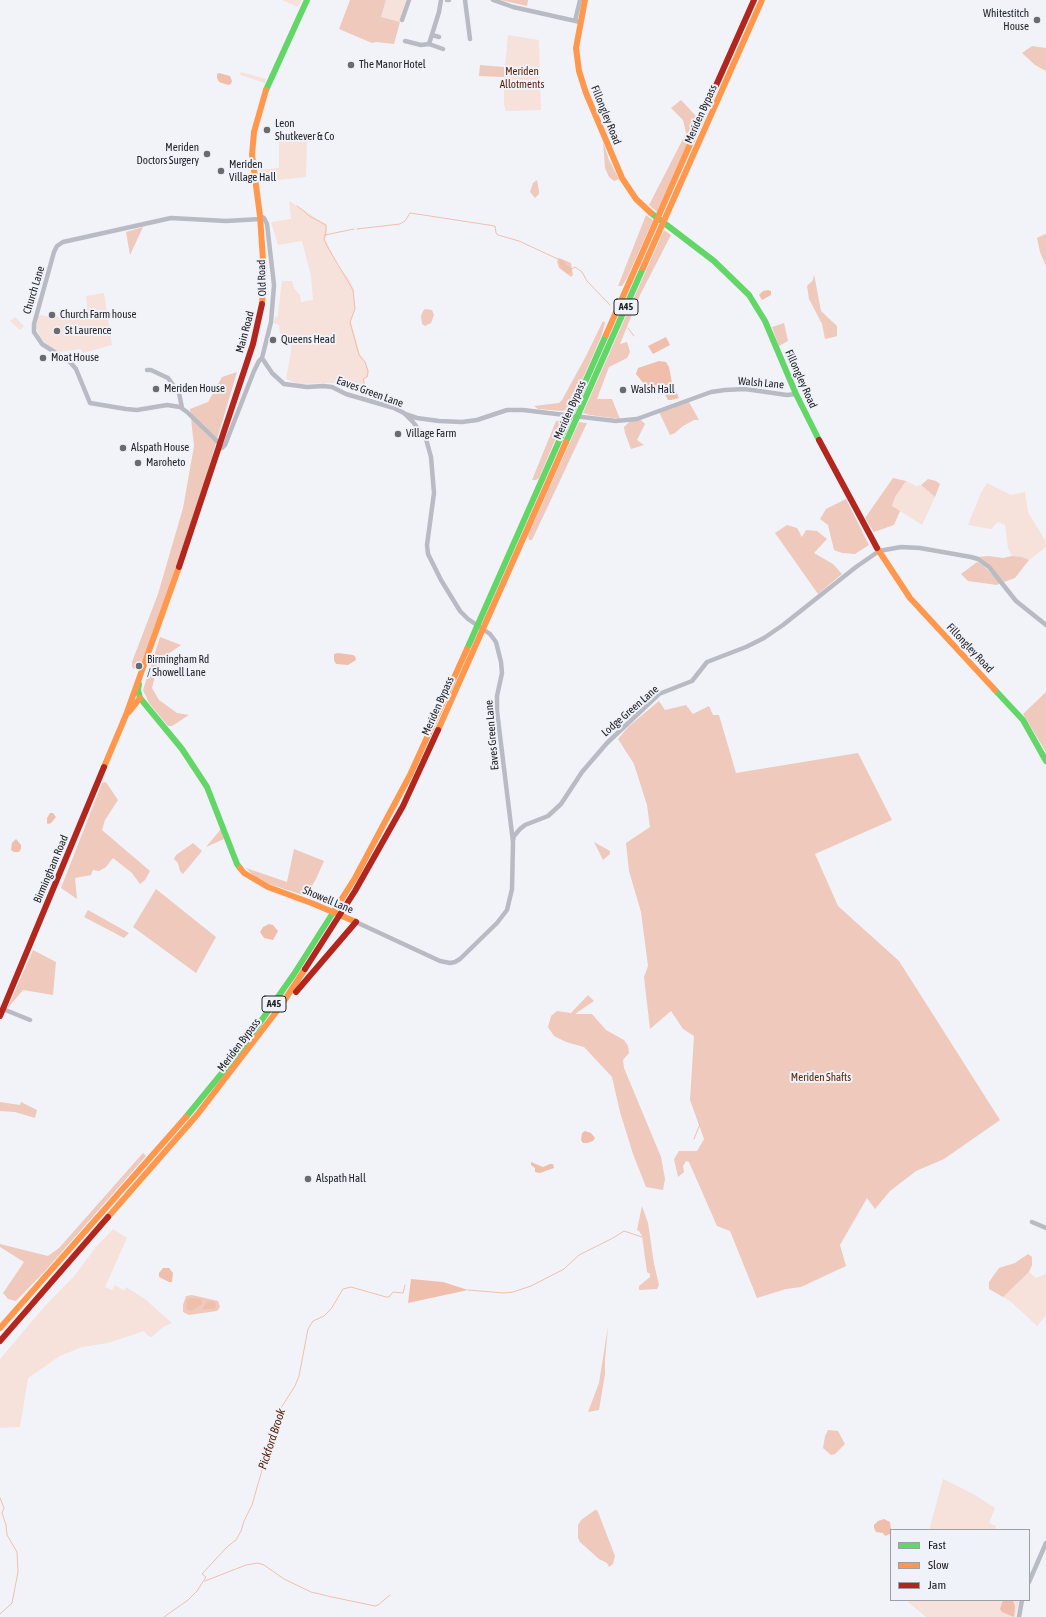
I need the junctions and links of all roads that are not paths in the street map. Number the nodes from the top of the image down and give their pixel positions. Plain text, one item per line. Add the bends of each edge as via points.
1 (307, 0) edge
2 (409, 0) edge
3 (440, 0) edge
4 (465, 0) edge
5 (493, 0) edge
6 (580, 0) edge
7 (585, 0) edge
8 (754, 0) edge
9 (762, 0) edge
10 (402, 20) dead end
11 (577, 21) junction
12 (475, 26) dead end
13 (470, 27) junction
14 (432, 35) junction
15 (439, 37) dead end
16 (470, 39) dead end
17 (405, 41) dead end
18 (429, 44) junction
19 (443, 49) dead end
20 (260, 218) junction
21 (262, 358) junction
22 (147, 370) dead end
23 (796, 394) junction
24 (182, 408) junction
25 (404, 413) junction
26 (417, 418) junction
27 (413, 422) junction
28 (219, 446) junction
29 (879, 551) junction
30 (488, 612) junction
31 (1046, 625) edge
32 (478, 633) junction
33 (136, 699) junction
34 (1046, 761) edge
35 (512, 825) junction
36 (520, 829) junction
37 (513, 842) junction
38 (356, 922) junction
39 (280, 1008) junction
40 (3, 1009) junction
41 (0, 1016) edge
42 (30, 1020) dead end
43 (1032, 1222) dead end
44 (1046, 1228) edge
45 (0, 1328) edge
46 (0, 1341) edge
47 (1046, 1543) edge
48 (1030, 1580) edge
49 (1022, 1601) edge
50 (1018, 1617) edge

1 - 20 main road, Main Road via 269,82 254,132 252,155
2 - 10 street
3 - 14 street
4 - 13 street
5 - 11 street
6 - 11 street, Fillongley Road
7 - 11 main road, Fillongley Road
8 - 30 main road, Meriden Bypass / A45
9 - 30 main road, Meriden Bypass / A45
11 - 23 main road, Fillongley Road via 577,59 586,93 622,178 636,199 654,216 714,261 749,295 765,321
12 - 13 street
13 - 16 street
14 - 15 street
14 - 18 street
17 - 18 street
18 - 19 street
20 - 21 street, Old Road via 267,224 274,285 270,322
20 - 24 street, Church Lane via 226,222 171,218 63,242 55,250 34,324 34,332 42,344 70,362 76,369 90,403 126,409 167,405
20 - 28 main road, Main Road via 264,275 262,308 253,344
21 - 25 street, Eaves Green Lane via 272,373 284,384 332,387
21 - 28 street, Old Road via 254,371 225,445 222,448
22 - 24 street via 168,378 179,393
23 - 26 street, Walsh Lane via 745,389 711,392 637,419 616,422 523,410 507,410 462,422
23 - 29 main road, Fillongley Road
24 - 28 street
25 - 26 street
25 - 27 street, Eaves Green Lane
26 - 27 street
27 - 35 street, Eaves Green Lane via 426,439 431,457 434,494 428,554 460,611 490,634 496,642 502,662 497,711
28 - 33 main road, Main Road via 185,551 144,663
29 - 31 street via 901,547 920,548 978,559 989,567 1016,602
29 - 34 main road, Fillongley Road via 910,598 1022,720
29 - 36 street, Lodge Green Lane via 784,625 746,647 707,662 692,681 659,694 607,743 582,772 561,804 548,816
30 - 32 main road, Meriden Bypass / A45
32 - 39 main road, Meriden Bypass / A45 via 403,806 355,891
32 - 45 main road, Meriden Bypass / A45 via 380,834 325,928 271,1009 194,1108
33 - 38 main road, Showell Lane via 146,704 197,770 215,805 237,864 244,873 268,887
33 - 40 main road, Birmingham Road via 120,729
35 - 36 street
35 - 37 street, Eaves Green Lane
36 - 37 street
37 - 38 street, Showell Lane via 512,889 507,910 497,923 455,962 440,961
38 - 39 main road
39 - 46 main road, Meriden Bypass / A45 via 197,1115
40 - 41 main road, Birmingham Road
40 - 42 street
43 - 44 street
47 - 48 street
49 - 50 street

